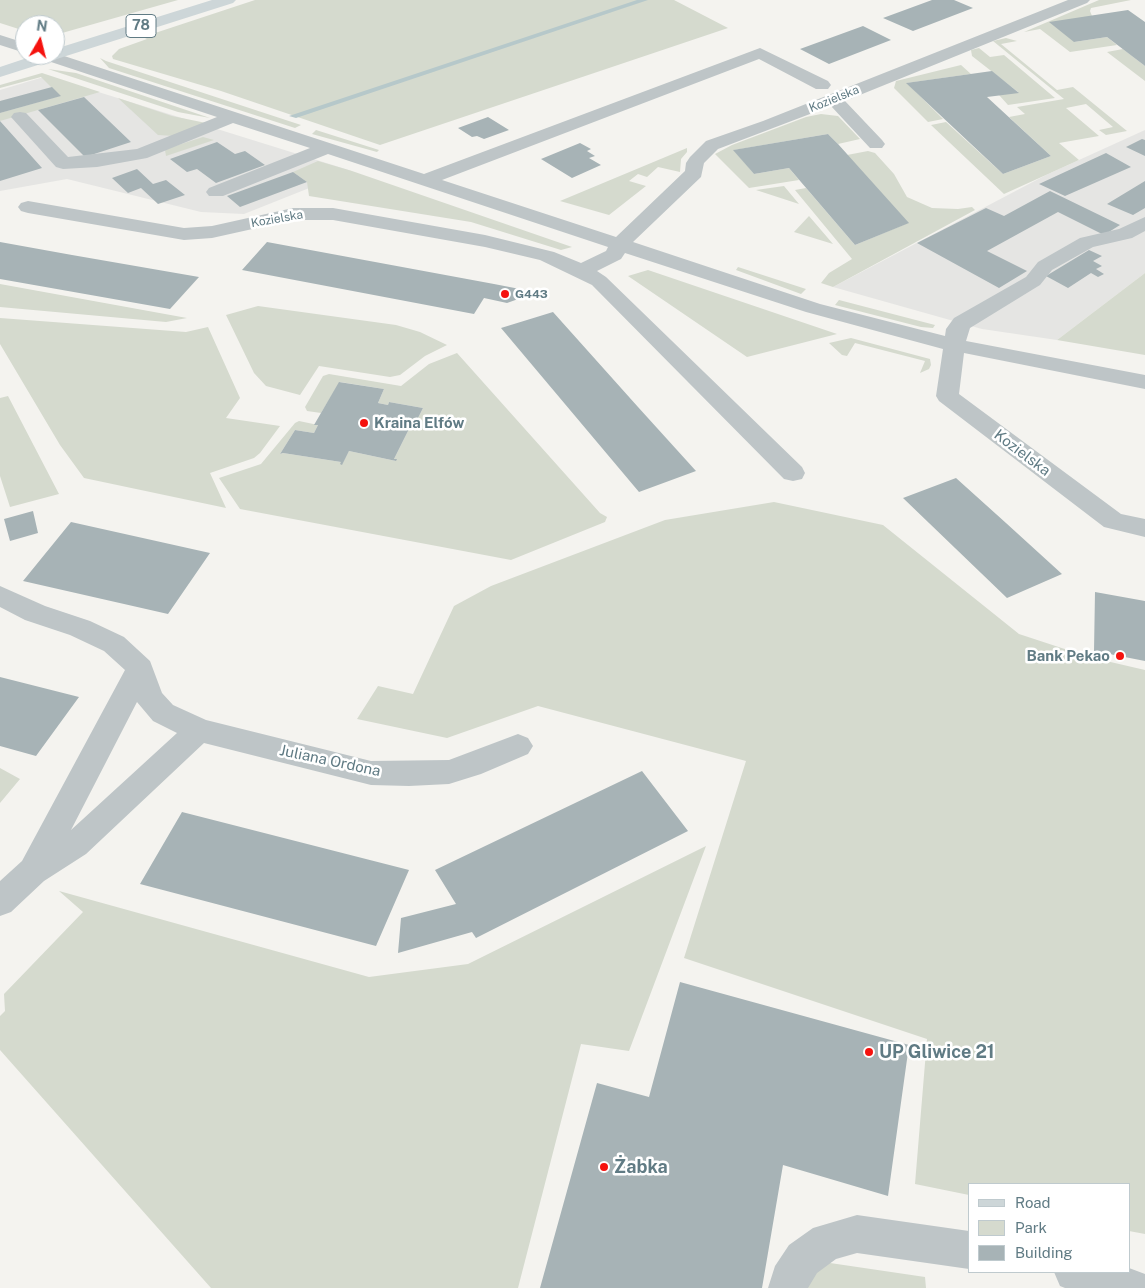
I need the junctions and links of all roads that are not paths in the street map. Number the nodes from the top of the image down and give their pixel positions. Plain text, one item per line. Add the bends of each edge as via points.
1 (228, 0) edge
2 (1082, 0) edge
3 (0, 40) edge
4 (15, 45) edge
5 (65, 50) edge
6 (65, 60) edge
7 (21, 65) edge
8 (0, 72) edge
9 (822, 86) dead end
10 (834, 99) junction
11 (231, 116) junction
12 (20, 117) dead end
13 (876, 144) dead end
14 (327, 148) junction
15 (424, 180) junction
16 (216, 192) dead end
17 (28, 207) dead end
18 (1145, 223) edge
19 (620, 244) junction
20 (581, 271) junction
21 (954, 345) junction
22 (1145, 382) edge
23 (793, 473) dead end
24 (1145, 528) edge
25 (0, 596) edge
26 (140, 668) junction
27 (199, 730) junction
28 (518, 746) dead end
29 (33, 871) junction
30 (0, 902) edge
31 (968, 1250) edge
32 (1078, 1273) edge
33 (788, 1288) edge
34 (1131, 1288) edge

1 - 5 main road, 78
2 - 10 street, Kozielska
3 - 4 street
6 - 11 street
7 - 8 main road, 78
9 - 15 street, Kozielska via 760,53
10 - 13 street
10 - 19 street, Kozielska via 712,145 695,163 694,173
11 - 12 street via 141,154 63,163
11 - 14 street
14 - 15 street
14 - 16 street
15 - 19 street
17 - 20 street, Kozielska via 184,234 212,232 293,214 333,214 485,241 547,256
18 - 21 street via 1125,234 1087,242 1045,266 1033,282 962,323
19 - 20 street, Kozielska via 614,255
19 - 21 street via 821,310
20 - 23 street, Kozielska via 600,281
21 - 22 street
21 - 24 street, Kozielska via 947,396 1113,521
25 - 26 street via 114,644
26 - 27 street, Juliana Ordona via 148,698 163,713
26 - 29 street
27 - 28 street, Juliana Ordona via 371,772 409,774 449,772
27 - 29 street via 75,845
29 - 30 street
31 - 33 street via 857,1234 827,1242 803,1259 789,1280
32 - 34 street

